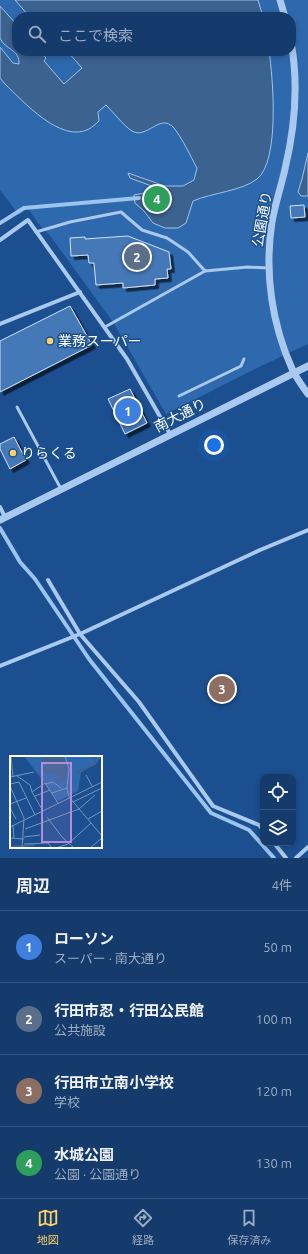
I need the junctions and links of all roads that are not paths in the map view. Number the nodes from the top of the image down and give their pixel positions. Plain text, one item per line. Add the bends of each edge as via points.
1 (280, 0) edge
2 (284, 12) edge
3 (294, 56) edge
4 (36, 232) junction
5 (0, 240) edge
6 (268, 268) junction
7 (205, 271) junction
8 (80, 292) junction
9 (0, 324) edge
10 (105, 327) junction
11 (244, 359) dead end
12 (308, 366) edge
13 (294, 372) junction
14 (308, 394) edge
15 (179, 396) dead end
16 (17, 407) dead end
17 (170, 434) junction
18 (60, 489) junction
19 (0, 507) edge
20 (3, 518) edge
21 (308, 530) edge
22 (48, 580) dead end
23 (80, 634) junction
24 (0, 666) edge
25 (260, 826) edge
26 (276, 846) edge
27 (308, 847) edge
28 (286, 858) edge
29 (296, 858) edge

1 - 2 street
3 - 6 street, 公園通り via 293,132 272,222
4 - 5 street via 28,220
4 - 7 lane via 121,212 142,230 167,238 188,252
4 - 8 street
6 - 7 lane
6 - 13 street, 公園通り via 274,315
7 - 10 lane
8 - 9 street
8 - 10 street
10 - 17 street via 127,359
11 - 15 lane via 241,366
12 - 13 street, 南大通り
13 - 14 street, 公園通り
13 - 17 street, 南大通り
16 - 18 lane
17 - 18 street, 南大通り
18 - 20 street, 南大通り
19 - 20 street
21 - 23 street
22 - 23 street
23 - 24 street
23 - 25 street via 139,702 213,806
26 - 28 street
27 - 29 street

